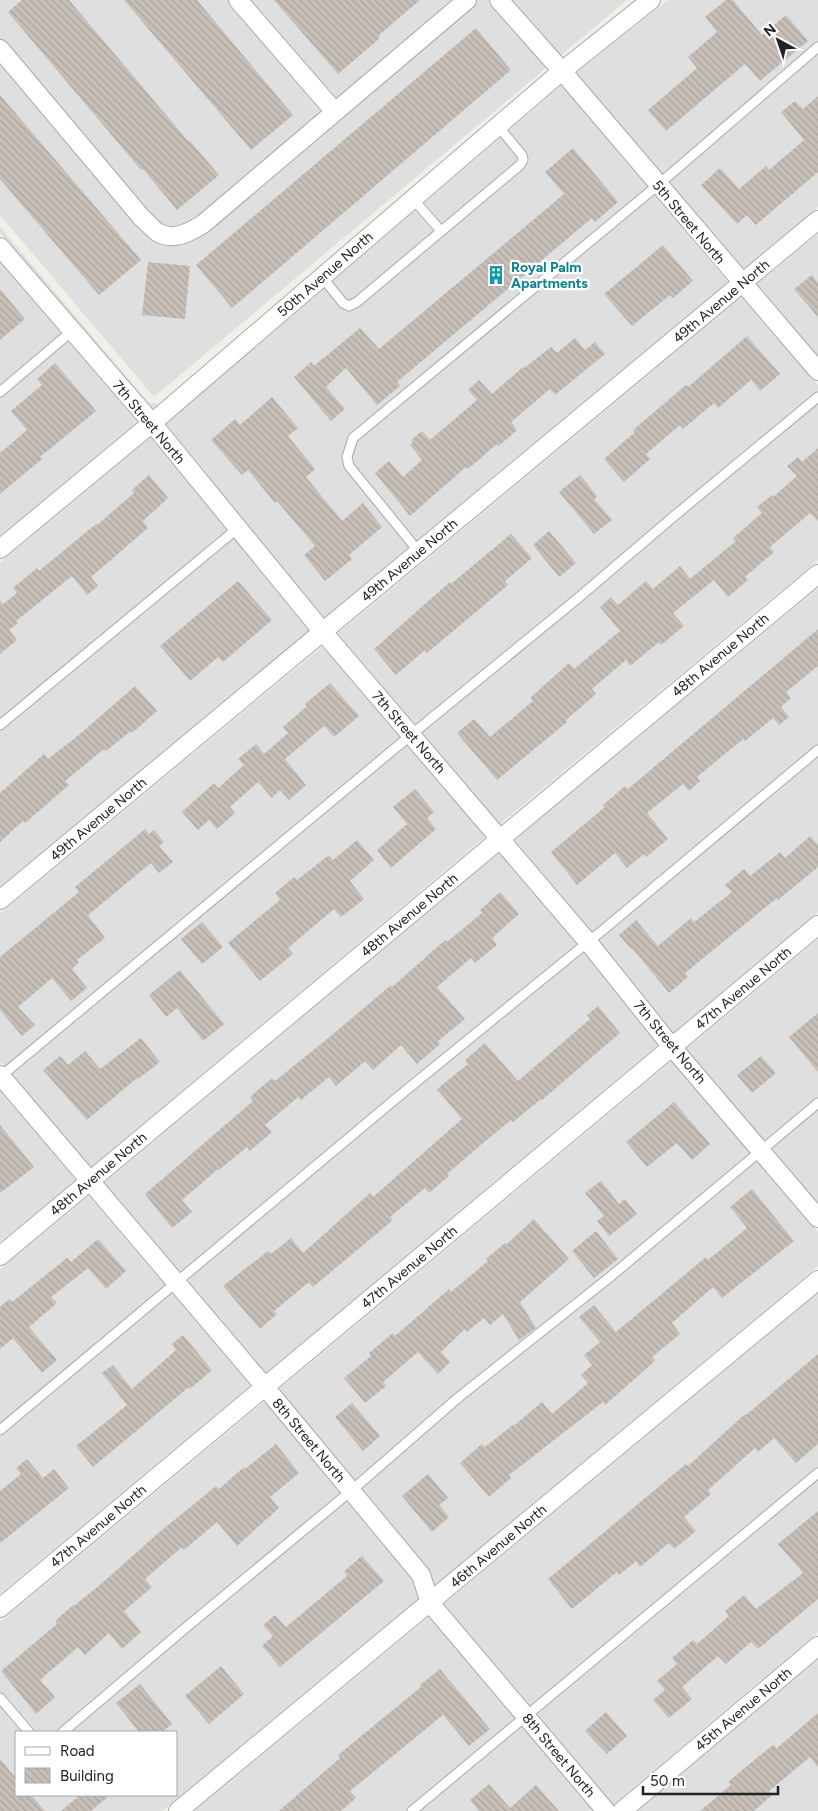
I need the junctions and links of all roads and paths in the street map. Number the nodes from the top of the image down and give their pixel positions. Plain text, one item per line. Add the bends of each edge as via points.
1 (238, 0) edge
2 (467, 0) edge
3 (499, 0) edge
4 (651, 0) edge
5 (818, 47) edge
6 (0, 49) edge
7 (562, 71) junction
8 (335, 112) junction
9 (498, 126) junction
10 (658, 185) junction
11 (413, 199) junction
12 (818, 220) edge
13 (441, 231) junction
14 (0, 247) edge
15 (322, 277) junction
16 (742, 284) junction
17 (72, 331) junction
18 (818, 371) edge
19 (0, 392) edge
20 (818, 397) edge
21 (152, 423) junction
22 (238, 528) junction
23 (0, 549) edge
24 (419, 552) junction
25 (818, 574) edge
26 (323, 632) junction
27 (0, 725) edge
28 (411, 735) junction
29 (818, 750) edge
30 (500, 838) junction
31 (0, 900) edge
32 (818, 925) edge
33 (588, 942) junction
34 (672, 1047) junction
35 (0, 1076) edge
36 (818, 1103) edge
37 (761, 1150) junction
38 (90, 1182) junction
39 (818, 1218) edge
40 (0, 1256) edge
41 (818, 1280) edge
42 (176, 1282) junction
43 (265, 1387) junction
44 (0, 1430) edge
45 (818, 1473) edge
46 (351, 1491) junction
47 (430, 1603) junction
48 (0, 1608) edge
49 (818, 1646) edge
50 (0, 1698) edge
51 (526, 1716) junction
52 (28, 1731) edge
53 (64, 1731) edge
54 (178, 1811) edge
55 (412, 1811) edge
56 (606, 1811) edge
57 (622, 1811) edge

1 - 8 street
2 - 8 street
3 - 7 street, 5th Street North
4 - 7 street, 50th Avenue North
5 - 10 lane
6 - 8 street via 158,233 174,236 203,224
7 - 9 street, 50th Avenue North
7 - 10 street, 5th Street North
9 - 11 street, 50th Avenue North
9 - 13 lane via 522,155 520,165
10 - 16 street, 5th Street North
10 - 24 lane via 353,438 346,457 349,466
11 - 13 lane
11 - 15 street, 50th Avenue North
12 - 16 street, 49th Avenue North
13 - 15 lane via 349,306
14 - 17 street, 7th Street North
15 - 21 street, 50th Avenue North
16 - 18 street, 5th Street North
16 - 24 street, 49th Avenue North
17 - 19 lane
17 - 21 street, 7th Street North
20 - 28 lane
21 - 22 street, 7th Street North
21 - 23 street, 50th Avenue North
22 - 26 street, 7th Street North
22 - 27 lane
24 - 26 street, 49th Avenue North
25 - 30 street, 48th Avenue North
26 - 28 street, 7th Street North
26 - 31 street, 49th Avenue North
28 - 30 street, 7th Street North
28 - 35 lane
29 - 33 lane
30 - 33 street, 7th Street North
30 - 38 street, 48th Avenue North
32 - 34 street, 47th Avenue North
33 - 34 street, 7th Street North
33 - 42 lane
34 - 37 street, 7th Street North
34 - 43 street, 47th Avenue North
35 - 38 street, 8th Street North
36 - 37 lane
37 - 39 street, 7th Street North
37 - 46 lane via 460,1397
38 - 40 street, 48th Avenue North
38 - 42 street, 8th Street North
41 - 47 street, 46th Avenue North
42 - 43 street, 8th Street North
42 - 44 lane
43 - 46 street, 8th Street North
43 - 48 street, 47th Avenue North
45 - 51 lane
46 - 47 street, 8th Street North via 421,1575
46 - 53 lane
47 - 51 street, 8th Street North
47 - 54 street, 46th Avenue North
49 - 57 street, 45th Avenue North
50 - 52 lane
51 - 55 lane
51 - 56 street, 8th Street North

